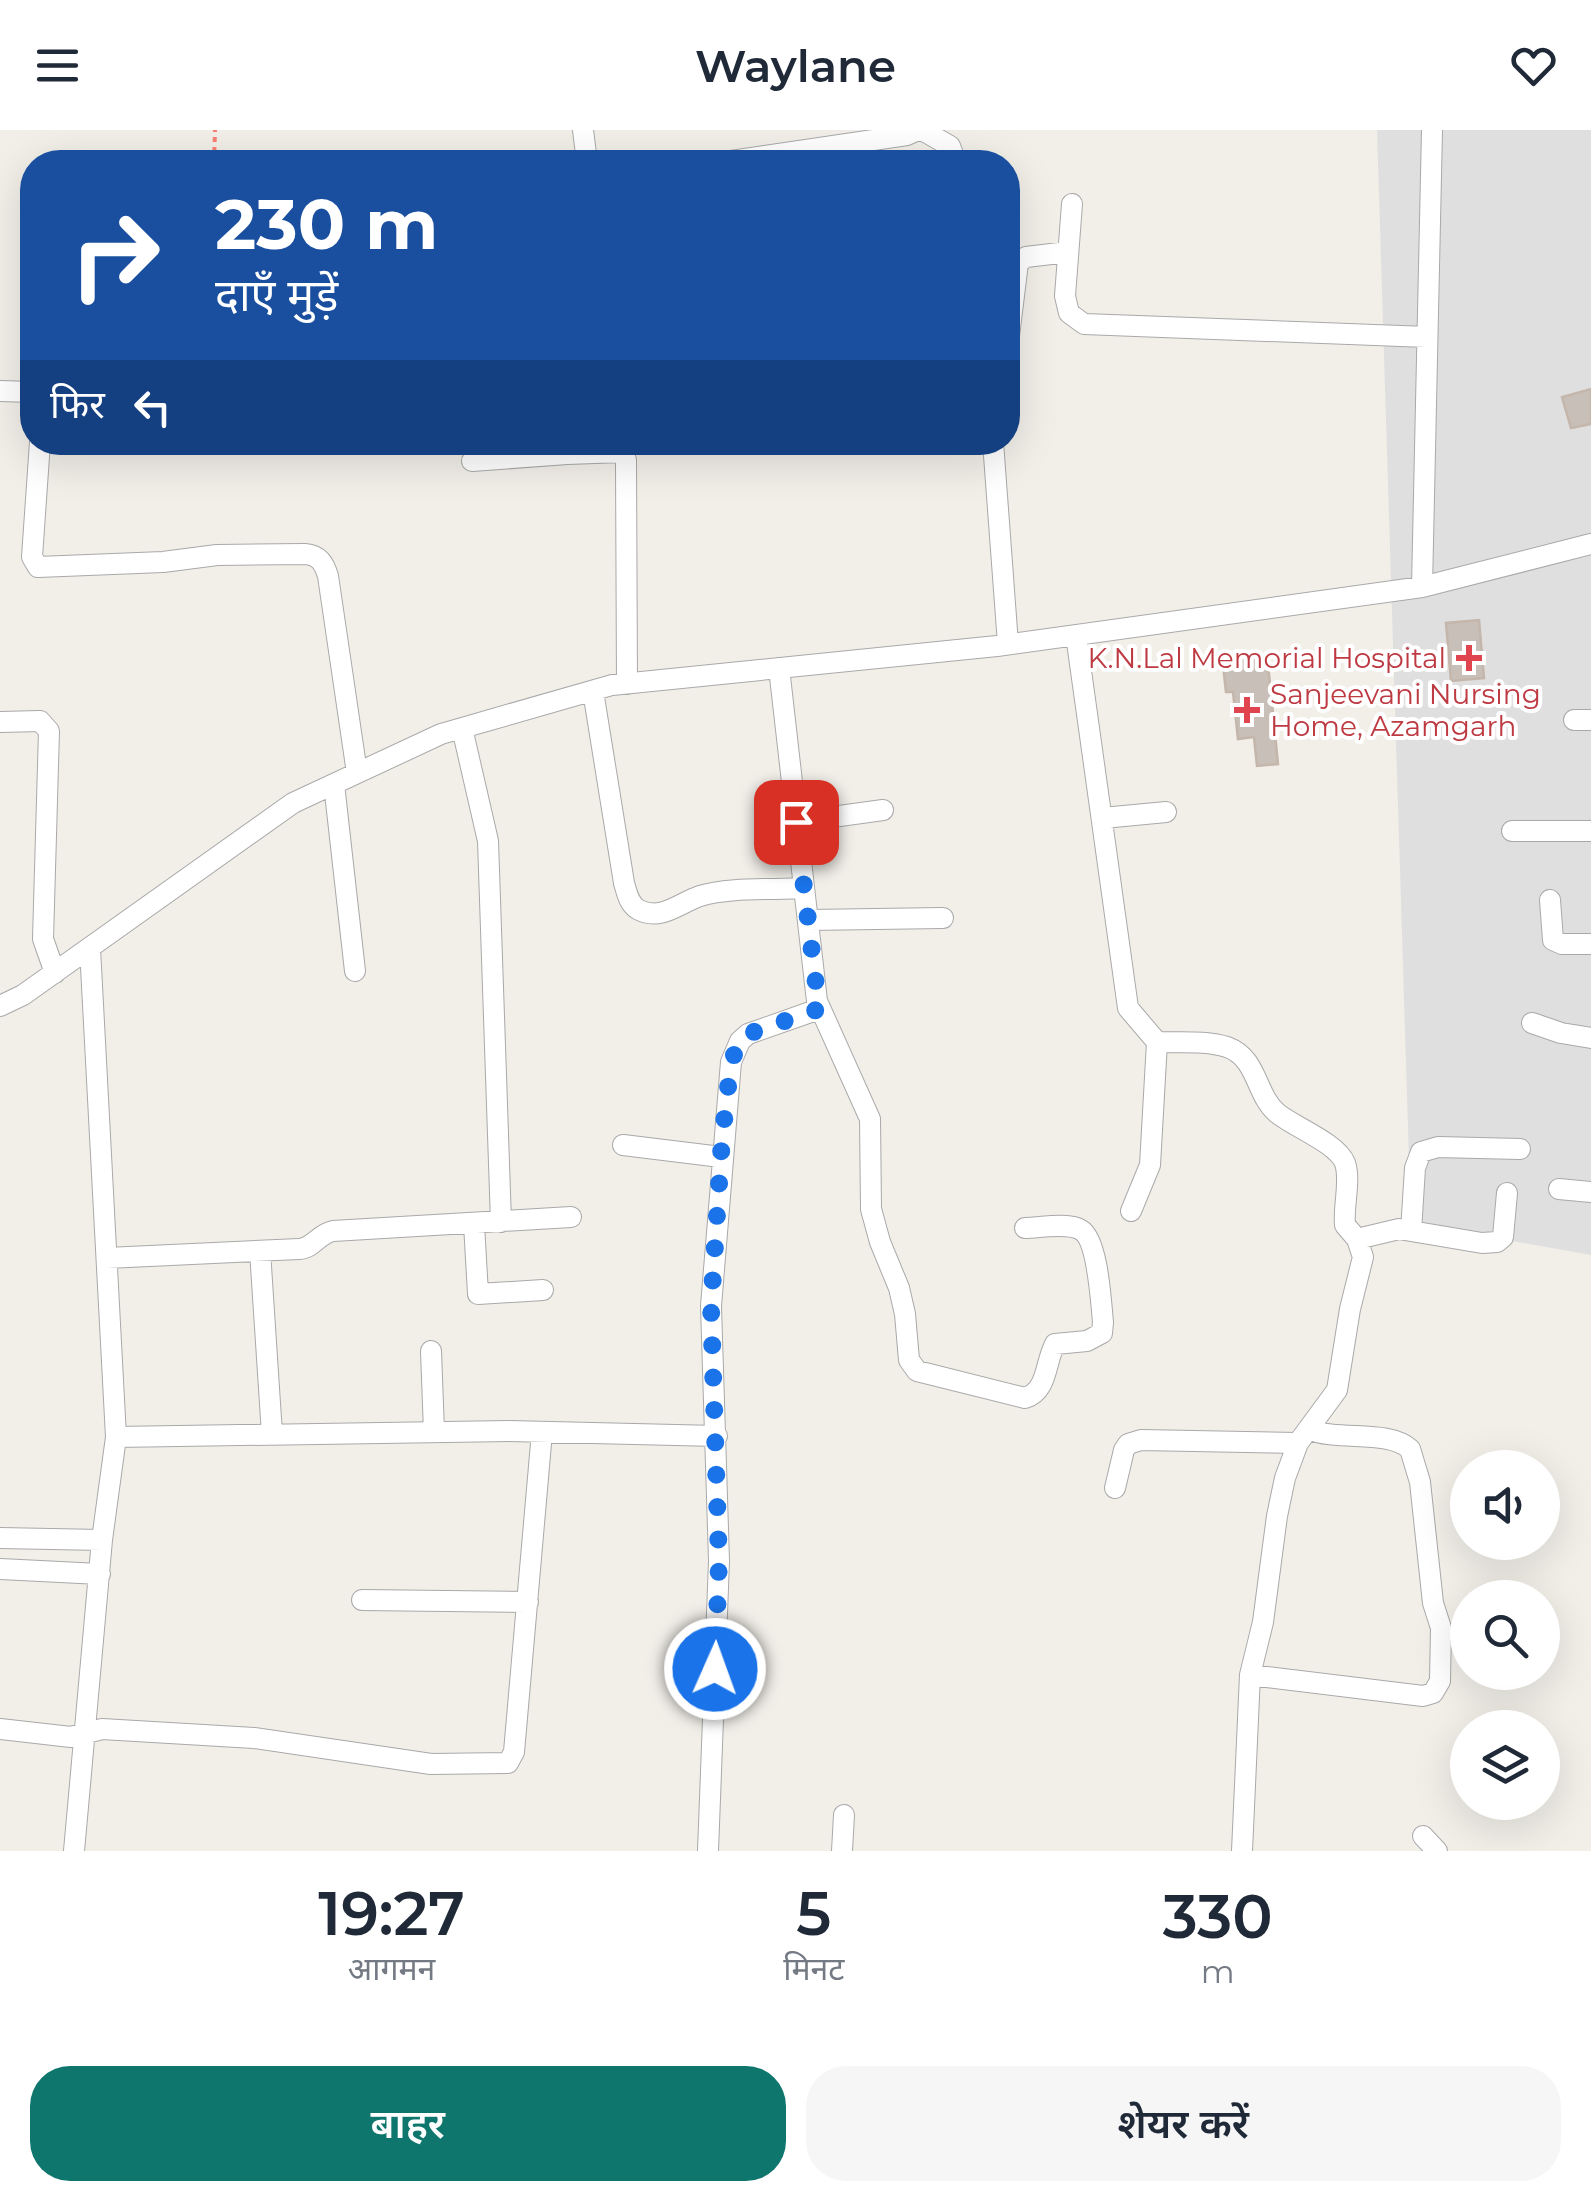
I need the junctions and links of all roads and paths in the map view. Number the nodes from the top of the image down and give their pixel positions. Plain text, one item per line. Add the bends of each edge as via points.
1 (920, 130) edge
2 (1432, 130) edge
3 (806, 150) edge
4 (952, 150) edge
5 (1072, 204) dead end
6 (1068, 252) junction
7 (1020, 262) edge
8 (1428, 337) junction
9 (39, 455) edge
10 (514, 455) edge
11 (624, 455) edge
12 (995, 455) edge
13 (472, 461) dead end
14 (1591, 544) edge
15 (1422, 587) junction
16 (1076, 635) junction
17 (1008, 644) junction
18 (779, 668) junction
19 (627, 684) junction
20 (593, 691) junction
21 (0, 722) edge
22 (462, 728) junction
23 (357, 773) junction
24 (334, 784) junction
25 (884, 810) dead end
26 (1166, 812) dead end
27 (1103, 818) junction
28 (796, 822) junction
29 (1512, 831) dead end
30 (1591, 831) edge
31 (804, 888) junction
32 (1550, 900) dead end
33 (943, 918) dead end
34 (809, 920) junction
35 (1591, 944) edge
36 (90, 948) junction
37 (354, 972) dead end
38 (55, 973) junction
39 (0, 1006) edge
40 (819, 1009) junction
41 (1532, 1023) dead end
42 (1591, 1038) edge
43 (1157, 1042) junction
44 (623, 1145) dead end
45 (1520, 1149) dead end
46 (721, 1158) junction
47 (1558, 1190) dead end
48 (1591, 1192) edge
49 (1507, 1194) dead end
50 (1131, 1211) dead end
51 (571, 1218) dead end
52 (501, 1222) junction
53 (474, 1224) junction
54 (1024, 1228) dead end
55 (1411, 1232) junction
56 (1357, 1240) junction
57 (260, 1251) junction
58 (108, 1258) junction
59 (543, 1290) dead end
60 (431, 1352) dead end
61 (434, 1432) junction
62 (542, 1432) junction
63 (272, 1434) junction
64 (116, 1436) junction
65 (717, 1436) junction
66 (1303, 1436) junction
67 (1114, 1488) dead end
68 (0, 1538) edge
69 (102, 1540) junction
70 (0, 1570) edge
71 (100, 1574) junction
72 (362, 1600) dead end
73 (528, 1602) junction
74 (1250, 1675) junction
75 (0, 1728) edge
76 (86, 1736) junction
77 (844, 1815) dead end
78 (74, 1851) edge
79 (708, 1851) edge
80 (842, 1851) edge
81 (1242, 1851) edge

1 - 3 street
1 - 4 street
2 - 8 street
5 - 6 street
6 - 7 street
6 - 8 street via 1069,313 1096,327
8 - 15 street
9 - 23 street via 32,557 38,567 217,555 305,554 320,560 328,576
10 - 13 street
11 - 19 street
12 - 17 street
14 - 15 street
15 - 16 street
16 - 17 street
16 - 27 street
17 - 18 street
18 - 19 street
18 - 28 street
19 - 20 street
20 - 22 street
20 - 31 street via 630,903 656,914 700,896
21 - 38 street via 40,721 49,731 43,938
22 - 23 street
22 - 52 street via 488,841
23 - 24 street
24 - 36 street via 293,803
24 - 37 street
25 - 28 street
26 - 27 street
27 - 43 street via 1128,1008
28 - 31 street
29 - 30 street
31 - 34 street
32 - 35 street via 1553,940
33 - 34 street
34 - 40 street
36 - 38 street
36 - 58 street
38 - 39 street
40 - 46 street via 740,1041 731,1062
40 - 54 street via 870,1120 872,1209 917,1371 1025,1398 1040,1388 1054,1344 1087,1341 1102,1332 1086,1236 1072,1228
41 - 42 street
43 - 50 street via 1150,1165
43 - 56 street via 1217,1045 1241,1055 1278,1114 1344,1159 1344,1219
44 - 46 street
45 - 55 street via 1421,1152
46 - 65 street via 711,1306
47 - 48 street
49 - 55 street via 1497,1242
51 - 52 street
52 - 53 street
53 - 57 street via 333,1231 305,1248
53 - 59 street via 478,1294
55 - 56 street
56 - 66 street via 1364,1257 1341,1374
57 - 58 street
57 - 63 street
58 - 64 street
60 - 61 street
61 - 62 street
61 - 63 street
62 - 65 street
62 - 73 street
63 - 64 street
64 - 69 street
65 - 79 street
66 - 67 street via 1141,1440 1124,1450
66 - 74 street via 1285,1478
66 - 74 street via 1396,1440 1410,1449 1441,1628 1440,1681 1423,1696
68 - 69 street
69 - 71 street
70 - 71 street
71 - 76 street
72 - 73 street
73 - 76 street via 508,1764 431,1764 236,1737 102,1729
74 - 81 street
75 - 76 street
76 - 78 street
77 - 80 street

